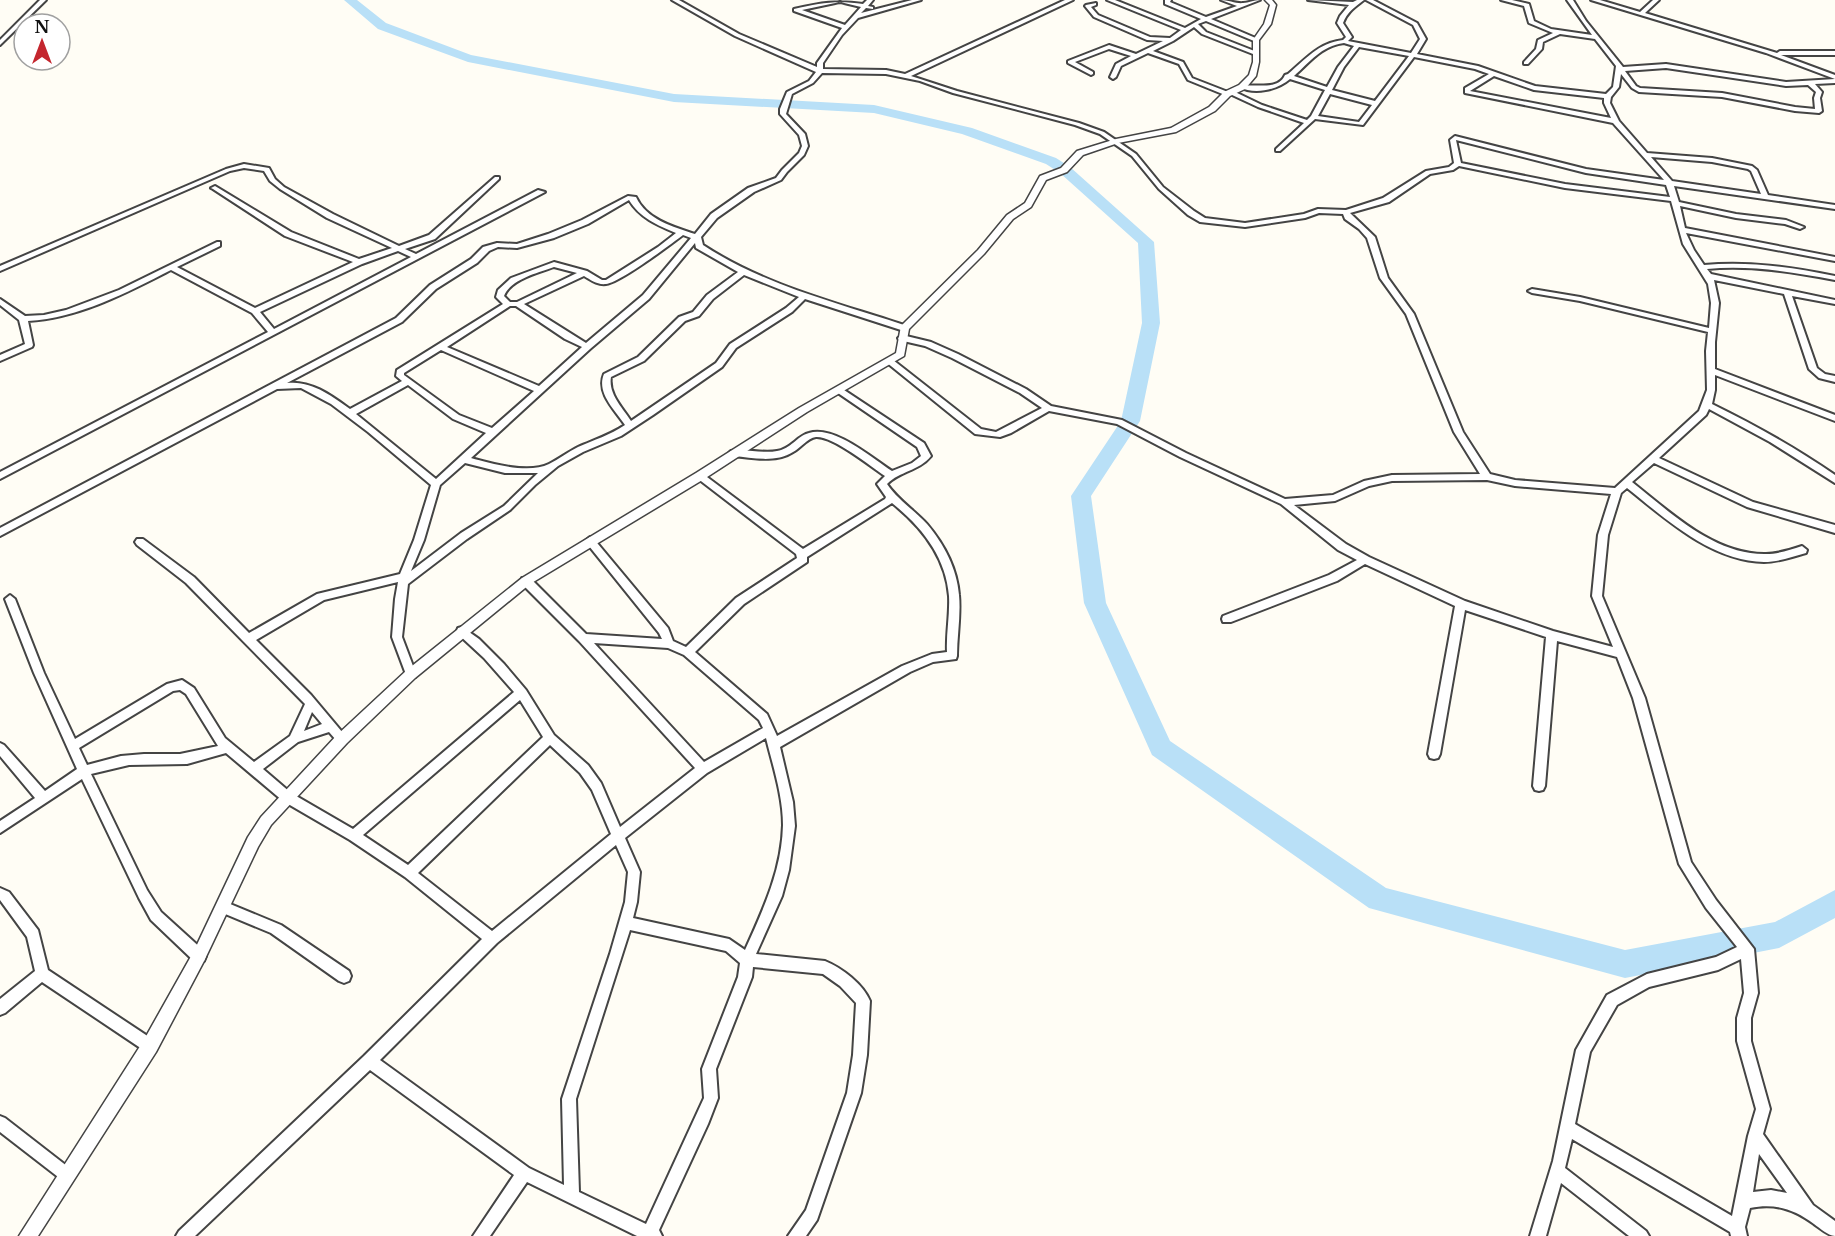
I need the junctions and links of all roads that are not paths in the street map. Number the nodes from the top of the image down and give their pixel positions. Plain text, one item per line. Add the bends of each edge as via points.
1 (43, 0) edge
2 (675, 0) edge
3 (841, 0) edge
4 (918, 0) edge
5 (1070, 0) edge
6 (1110, 0) edge
7 (1224, 0) edge
8 (1257, 0) edge
9 (1268, 0) edge
10 (1311, 0) edge
11 (1361, 0) edge
12 (1369, 0) edge
13 (1504, 0) edge
14 (1570, 0) edge
15 (1594, 0) edge
16 (1656, 0) edge
17 (1166, 1) edge
18 (1610, 2) edge
19 (1094, 3) dead end
20 (868, 4) edge
21 (1353, 4) junction
22 (1241, 5) junction
23 (883, 10) junction
24 (1642, 13) junction
25 (858, 16) junction
26 (1206, 20) junction
27 (1194, 24) junction
28 (846, 27) junction
29 (1185, 30) junction
30 (1558, 32) junction
31 (1598, 38) junction
32 (1149, 39) junction
33 (1172, 40) junction
34 (1256, 40) junction
35 (1346, 40) junction
36 (0, 43) edge
37 (1358, 45) junction
38 (1156, 47) junction
39 (1148, 51) junction
40 (1768, 52) junction
41 (1255, 53) junction
42 (1835, 53) edge
43 (1412, 54) junction
44 (1136, 56) junction
45 (1526, 63) dead end
46 (1620, 68) junction
47 (820, 71) junction
48 (1090, 73) dead end
49 (1494, 73) junction
50 (906, 76) junction
51 (1287, 76) junction
52 (1113, 77) dead end
53 (1835, 79) edge
54 (1810, 84) junction
55 (1242, 87) junction
56 (1328, 90) junction
57 (1229, 93) junction
58 (1607, 96) junction
59 (1377, 105) junction
60 (1311, 119) junction
61 (1615, 121) junction
62 (1116, 141) junction
63 (1278, 150) dead end
64 (1648, 155) junction
65 (1458, 164) junction
66 (496, 178) dead end
67 (1670, 184) junction
68 (215, 188) dead end
69 (541, 192) dead end
70 (1765, 196) junction
71 (1674, 201) junction
72 (1835, 207) edge
73 (1346, 212) junction
74 (1800, 227) dead end
75 (1682, 230) junction
76 (682, 232) junction
77 (432, 237) junction
78 (698, 238) junction
79 (217, 244) dead end
80 (396, 248) junction
81 (415, 256) junction
82 (1835, 259) edge
83 (359, 262) junction
84 (171, 267) junction
85 (0, 269) edge
86 (745, 271) junction
87 (1706, 272) junction
88 (584, 273) junction
89 (1835, 278) edge
90 (1532, 291) dead end
91 (1787, 292) junction
92 (804, 296) junction
93 (0, 302) edge
94 (1835, 303) edge
95 (513, 304) junction
96 (255, 311) junction
97 (23, 319) junction
98 (1712, 331) junction
99 (272, 332) junction
100 (903, 333) junction
101 (441, 347) junction
102 (587, 347) junction
103 (0, 358) edge
104 (890, 362) junction
105 (1713, 371) junction
106 (1835, 379) edge
107 (409, 381) junction
108 (273, 388) junction
109 (540, 390) junction
110 (841, 391) junction
111 (1708, 405) junction
112 (1048, 408) junction
113 (349, 414) junction
114 (1835, 418) edge
115 (630, 426) junction
116 (492, 432) junction
117 (734, 453) junction
118 (464, 459) junction
119 (1654, 459) junction
120 (550, 468) junction
121 (889, 474) junction
122 (0, 476) edge
123 (700, 476) junction
124 (1487, 477) junction
125 (1835, 480) edge
126 (1627, 483) junction
127 (436, 484) junction
128 (1617, 491) junction
129 (891, 497) junction
130 (1284, 502) junction
131 (1835, 529) edge
132 (0, 532) edge
133 (590, 541) junction
134 (140, 542) dead end
135 (1802, 550) dead end
136 (802, 555) junction
137 (1365, 560) junction
138 (404, 580) junction
139 (526, 581) junction
140 (10, 599) dead end
141 (1461, 604) junction
142 (1227, 619) dead end
143 (462, 631) junction
144 (1552, 635) junction
145 (583, 638) junction
146 (248, 639) junction
147 (669, 644) junction
148 (688, 652) junction
149 (1621, 654) junction
150 (411, 674) junction
151 (520, 693) junction
152 (311, 703) junction
153 (331, 726) junction
154 (770, 730) junction
155 (550, 738) junction
156 (294, 739) junction
157 (342, 739) junction
158 (774, 744) junction
159 (73, 746) junction
160 (228, 747) junction
161 (0, 748) edge
162 (1434, 754) dead end
163 (254, 769) junction
164 (703, 769) junction
165 (84, 771) junction
166 (1539, 786) dead end
167 (287, 797) junction
168 (43, 798) junction
169 (0, 828) edge
170 (354, 836) junction
171 (618, 836) junction
172 (409, 873) junction
173 (0, 894) edge
174 (223, 907) junction
175 (625, 923) junction
176 (492, 939) junction
177 (1747, 949) junction
178 (199, 957) junction
179 (747, 960) junction
180 (42, 974) junction
181 (344, 976) dead end
182 (0, 1008) edge
183 (150, 1046) junction
184 (369, 1061) junction
185 (0, 1123) edge
186 (1567, 1128) junction
187 (1755, 1136) junction
188 (1557, 1171) junction
189 (524, 1173) junction
190 (67, 1174) junction
191 (572, 1194) junction
192 (1743, 1202) junction
193 (1809, 1210) junction
194 (1835, 1230) edge
195 (1738, 1232) edge
196 (651, 1235) edge
197 (28, 1236) edge
198 (184, 1236) edge
199 (481, 1236) edge
200 (796, 1236) edge
201 (1538, 1236) edge
202 (1641, 1236) edge

1 - 36 street
2 - 47 street via 754,44
3 - 20 street
3 - 28 street via 796,10
4 - 23 street
5 - 50 street
6 - 29 street
7 - 22 street
8 - 22 street
9 - 34 street via 1273,6 1272,14
10 - 21 street
11 - 21 street
12 - 43 street via 1415,24 1424,39
13 - 30 street via 1527,5 1531,22
14 - 31 street
15 - 18 street
16 - 24 street
17 - 26 street
18 - 24 street
19 - 32 street via 1088,6 1094,15
20 - 23 street
20 - 25 street
21 - 35 street via 1340,23 1349,37
22 - 26 street
23 - 25 street
24 - 40 street
25 - 28 street
26 - 27 street
26 - 34 street
27 - 29 street
27 - 41 street via 1204,33
28 - 47 street via 820,63
29 - 33 street
30 - 31 street
30 - 45 street via 1540,41 1539,49
31 - 46 street
32 - 33 street
32 - 38 street
33 - 38 street
34 - 41 street
35 - 37 street
35 - 51 street via 1330,44 1307,58
37 - 43 street
37 - 56 street
38 - 39 street
39 - 44 street
39 - 57 street via 1181,63 1190,79
40 - 42 street
40 - 53 street
41 - 55 street via 1255,70
43 - 49 street
43 - 59 street
44 - 48 street via 1109,47 1070,62
44 - 52 street via 1116,67
46 - 54 street via 1666,66 1762,82
46 - 54 street via 1639,90 1722,95 1819,111 1819,92
46 - 58 street via 1616,86
47 - 50 street
47 - 78 street via 811,82 789,93 783,109 805,139 802,154 779,179 751,190 714,216
49 - 58 street via 1534,88
49 - 61 street via 1467,92
50 - 62 street via 1077,124
51 - 55 street via 1272,87
51 - 56 street
53 - 54 street
55 - 57 street
56 - 59 street
56 - 60 street
57 - 60 street via 1260,106
57 - 62 street via 1212,109 1173,130
58 - 61 street
59 - 60 street via 1360,124
60 - 63 street
61 - 64 street
62 - 73 street via 1134,155 1161,188 1203,220 1245,225 1318,211
62 - 100 street via 1080,153 1064,170 1040,181 1029,205 1010,217
64 - 67 street
64 - 70 street via 1750,167
65 - 67 street via 1455,138 1586,171
65 - 71 street via 1565,186
65 - 73 street via 1428,172 1386,200
66 - 77 street
67 - 70 street
67 - 71 street
68 - 83 street via 288,234
69 - 81 street
70 - 72 street
71 - 74 street
71 - 75 street
73 - 124 street via 1371,237 1384,278 1410,314 1459,432
75 - 82 street
75 - 87 street via 1689,250
76 - 78 street
76 - 88 street via 608,282
76 - 108 street via 640,212 633,199 628,198 551,236 517,246 492,246 433,287 399,320
77 - 80 street
77 - 81 street
78 - 86 street via 699,246
78 - 102 street via 646,297
79 - 84 street
80 - 81 street
80 - 83 street
80 - 85 street via 282,188 267,169 244,166
81 - 99 street
83 - 96 street
84 - 96 street
84 - 97 street via 77,309
86 - 92 street
86 - 115 street via 710,297 696,314 682,319 641,359 607,376 606,390
87 - 89 street via 1727,264 1770,265
87 - 91 street
87 - 98 street via 1717,314
88 - 95 street
88 - 95 street via 559,264 548,266 506,286 500,297
90 - 98 street
91 - 94 street
91 - 106 street via 1813,369
92 - 100 street
92 - 115 street via 733,346 719,365
93 - 97 street
95 - 101 street
95 - 102 street
96 - 99 street
97 - 103 street via 29,345
98 - 105 street
99 - 122 street
100 - 104 street via 901,354
100 - 112 street via 1023,391
101 - 107 street via 400,372
101 - 109 street
102 - 109 street
104 - 110 street
104 - 112 street via 978,432 1008,432
105 - 111 street
105 - 114 street
107 - 113 street
107 - 116 street via 456,417
108 - 113 street via 303,386
108 - 132 street
109 - 116 street
110 - 117 street
110 - 121 street via 925,451 922,461
111 - 119 street
111 - 125 street via 1802,456
112 - 130 street via 1119,422
113 - 127 street
115 - 120 street
116 - 118 street
117 - 121 street via 779,454 808,436 820,434
117 - 123 street
118 - 120 street via 511,471
118 - 127 street
119 - 126 street
119 - 131 street via 1750,505
120 - 138 street via 507,508
121 - 129 street via 882,484
123 - 133 street
123 - 136 street
124 - 128 street
124 - 130 street via 1392,478 1367,483 1335,498
126 - 128 street
126 - 135 street via 1715,546 1762,559
127 - 138 street
128 - 149 street via 1604,535 1597,596
129 - 136 street
129 - 158 street via 923,526 943,556 954,594 952,656 932,658 906,669
130 - 137 street
133 - 139 street
133 - 147 street via 654,619
134 - 146 street via 190,580
136 - 148 street via 803,559 795,565 740,601
137 - 141 street
137 - 142 street via 1333,578
138 - 146 street via 321,597
138 - 150 street via 396,630
139 - 143 street
139 - 145 street
140 - 159 street
141 - 144 street
141 - 162 street
143 - 150 street
143 - 151 street via 486,650
144 - 149 street
144 - 166 street
145 - 147 street
145 - 164 street
146 - 152 street
147 - 148 street
148 - 154 street via 763,717
149 - 177 street via 1639,698 1684,864
150 - 157 street
151 - 155 street
151 - 170 street
152 - 153 street
152 - 156 street
153 - 156 street
153 - 157 street
154 - 158 street
154 - 164 street
155 - 171 street via 584,769 597,787
155 - 172 street
156 - 163 street
157 - 167 street
158 - 179 street via 789,826 776,896
159 - 160 street via 182,684
159 - 165 street
160 - 163 street
160 - 165 street via 171,761 116,761
161 - 168 street
163 - 167 street
164 - 171 street
165 - 168 street
165 - 178 street via 156,915
167 - 170 street
167 - 174 street via 253,842
168 - 169 street
170 - 172 street
171 - 175 street via 634,872
171 - 176 street
172 - 176 street
173 - 180 street via 33,934
174 - 178 street
174 - 181 street via 276,929
175 - 179 street via 729,945
175 - 191 street via 569,1100
176 - 184 street
177 - 186 street via 1718,963 1647,981 1612,1000 1583,1050
177 - 187 street via 1751,993 1744,1018 1744,1041 1763,1109
178 - 183 street
179 - 196 street via 746,977 709,1069 711,1098
179 - 200 street via 825,968 845,981 863,1001 854,1093 812,1215
180 - 182 street
180 - 183 street
183 - 190 street
184 - 189 street
184 - 198 street
185 - 190 street
186 - 188 street
186 - 195 street
187 - 192 street
187 - 193 street
188 - 201 street
188 - 202 street
189 - 191 street
189 - 199 street
190 - 197 street
191 - 196 street
192 - 193 street via 1762,1197 1789,1200
192 - 195 street
193 - 194 street

